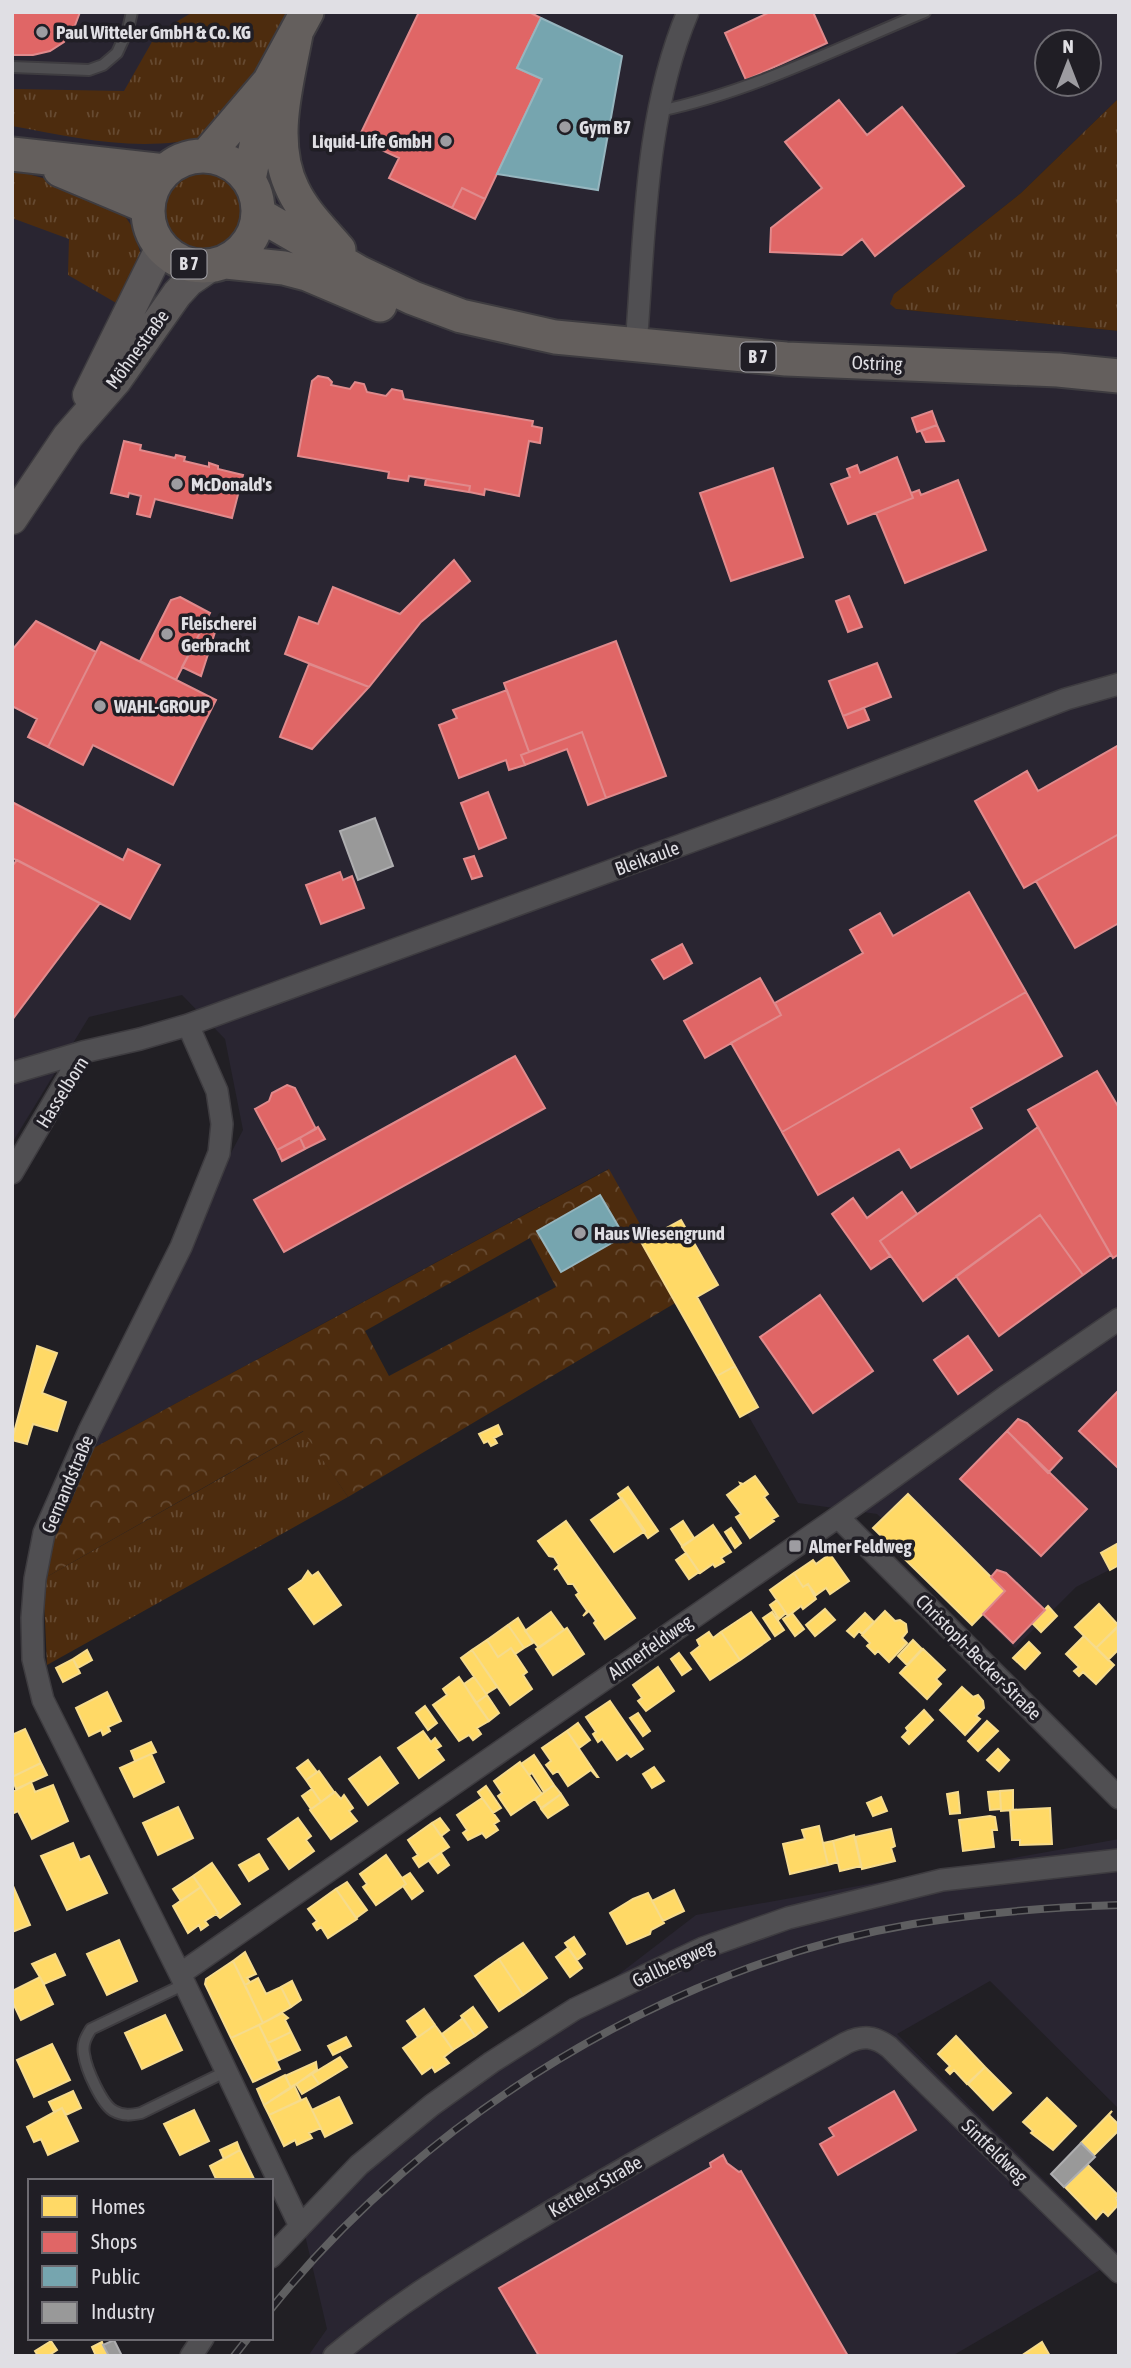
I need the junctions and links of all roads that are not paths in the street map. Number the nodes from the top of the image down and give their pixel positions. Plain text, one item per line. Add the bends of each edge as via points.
1 (132, 12) edge
2 (688, 12) edge
3 (925, 12) edge
4 (302, 23) edge
5 (12, 67) edge
6 (269, 82) junction
7 (659, 111) junction
8 (20, 156) edge
9 (206, 156) junction
10 (166, 171) junction
11 (248, 179) junction
12 (148, 207) junction
13 (258, 214) junction
14 (161, 247) junction
15 (218, 264) junction
16 (360, 273) junction
17 (461, 316) junction
18 (636, 346) junction
19 (1119, 376) edge
20 (68, 436) junction
21 (12, 519) edge
22 (1119, 684) edge
23 (181, 1027) junction
24 (83, 1052) junction
25 (12, 1073) edge
26 (12, 1172) edge
27 (1119, 1319) edge
28 (838, 1517) junction
29 (1119, 1798) edge
30 (1119, 1860) edge
31 (183, 1979) junction
32 (868, 2037) joint
33 (227, 2071) junction
34 (300, 2226) junction
35 (273, 2255) edge
36 (1119, 2272) edge
37 (202, 2340) edge
38 (191, 2356) edge
39 (334, 2356) edge

1 - 5 lane via 117,52 103,65 89,69
2 - 7 street
3 - 7 lane via 744,87
4 - 6 main road
4 - 16 main road via 282,115 285,167 306,210
6 - 9 main road
6 - 11 main road
7 - 18 street
8 - 10 main road
8 - 12 main road
9 - 10 main road
9 - 11 main road via 230,163
10 - 12 main road
11 - 13 main road
12 - 14 main road, B 7 via 153,235
13 - 15 main road, B 7 via 252,237 236,255
13 - 16 main road, B 7
14 - 15 main road, B 7 via 184,262
14 - 20 street, Möhnestraße
15 - 17 main road, B 7 via 284,268 383,306
15 - 20 street, Möhnestraße via 177,294 116,381
16 - 17 main road, B 7
17 - 18 main road, Ostring / B 7 via 555,338
18 - 19 main road, Ostring / B 7 via 786,359
20 - 21 street, Möhnestraße
22 - 23 street, Bleikaule via 1066,699 777,810
23 - 24 street, Hasselborn
23 - 31 street, Gernandstraße via 217,1091 222,1124 219,1153 181,1247 44,1533 32,1618 33,1659 43,1700
24 - 25 street
24 - 26 street, Hasselborn
27 - 28 street, Almerfeldweg
28 - 29 street, Christoph-Becker-Straße
28 - 31 street, Almerfeldweg
30 - 34 street, Gallbergweg via 942,1880 788,1919 703,1948 575,2009 492,2062 359,2165
31 - 33 street, Gernandstraße
31 - 33 lane via 91,2029 83,2054 103,2102 127,2116 141,2113
32 - 36 street, Sintfeldweg via 889,2047
32 - 39 street, Ketteler Straße via 846,2043 587,2189 430,2284
33 - 34 street, Gernandstraße
34 - 35 street, Gallbergweg
37 - 38 street

